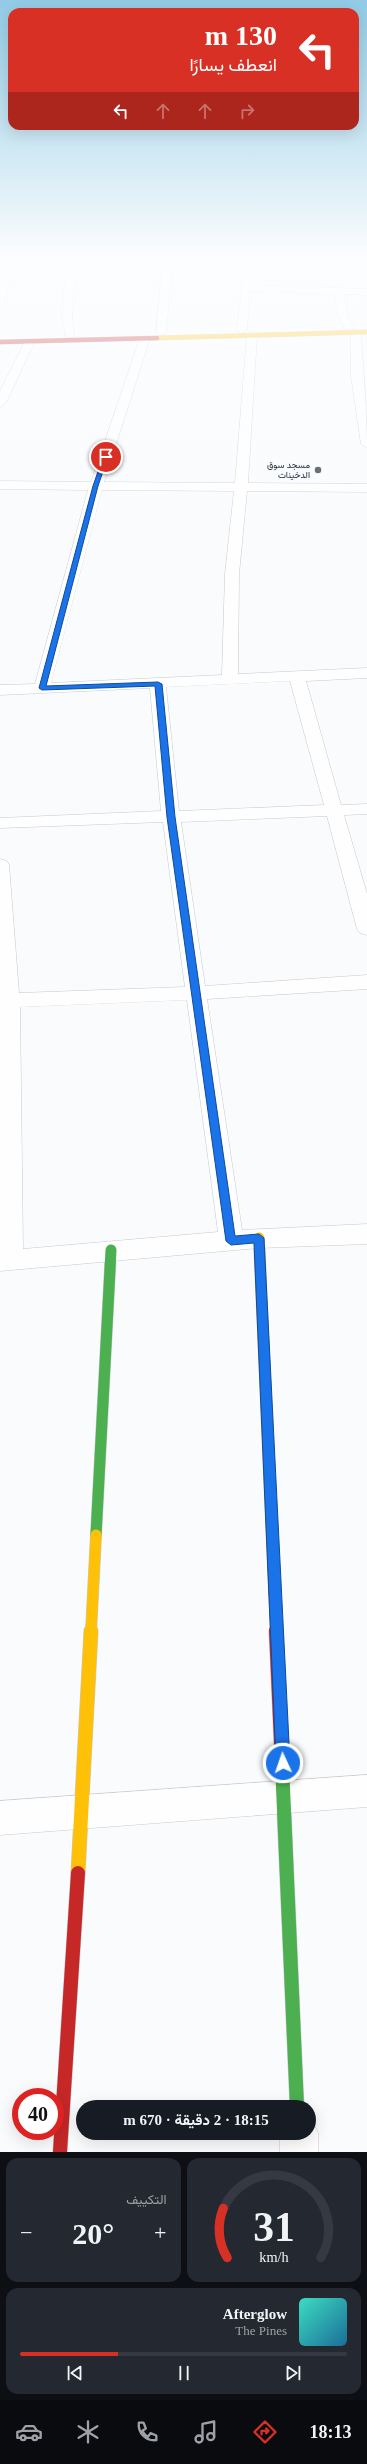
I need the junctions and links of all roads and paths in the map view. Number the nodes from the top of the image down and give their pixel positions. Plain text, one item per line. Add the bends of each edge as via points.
1 (21, 360) edge
2 (138, 360) edge
3 (246, 360) edge
4 (357, 360) edge
5 (0, 403) edge
6 (367, 444) edge
7 (0, 485) edge
8 (96, 486) junction
9 (241, 487) junction
10 (367, 488) edge
11 (367, 673) edge
12 (297, 677) junction
13 (230, 681) junction
14 (158, 684) junction
15 (42, 688) junction
16 (0, 690) edge
17 (367, 809) edge
18 (334, 811) junction
19 (171, 817) junction
20 (0, 822) edge
21 (0, 865) edge
22 (367, 929) edge
23 (367, 982) edge
24 (198, 993) junction
25 (5, 1001) edge
26 (367, 1234) edge
27 (259, 1238) junction
28 (231, 1241) junction
29 (111, 1250) junction
30 (6, 1260) edge
31 (367, 1791) edge
32 (284, 1795) junction
33 (82, 1813) junction
34 (0, 1818) edge
35 (297, 2100) edge
36 (298, 2140) edge
37 (60, 2152) edge
38 (299, 2152) edge

1 - 5 street
2 - 8 street
3 - 9 street
4 - 6 street
7 - 8 street
8 - 9 street
8 - 15 street
9 - 10 street
9 - 13 street via 232,574
11 - 12 street
12 - 13 street
12 - 18 street
13 - 14 street
14 - 15 street
14 - 19 street
15 - 16 street
17 - 18 street
18 - 19 street
18 - 22 street
19 - 20 street
19 - 24 street
21 - 25 street
23 - 24 street
24 - 25 street
24 - 28 street
25 - 30 street
26 - 27 street
27 - 28 street
27 - 32 street
28 - 29 street
29 - 30 street
29 - 33 street
31 - 32 street
32 - 33 street
32 - 35 street
33 - 34 street
33 - 37 street
36 - 38 street

